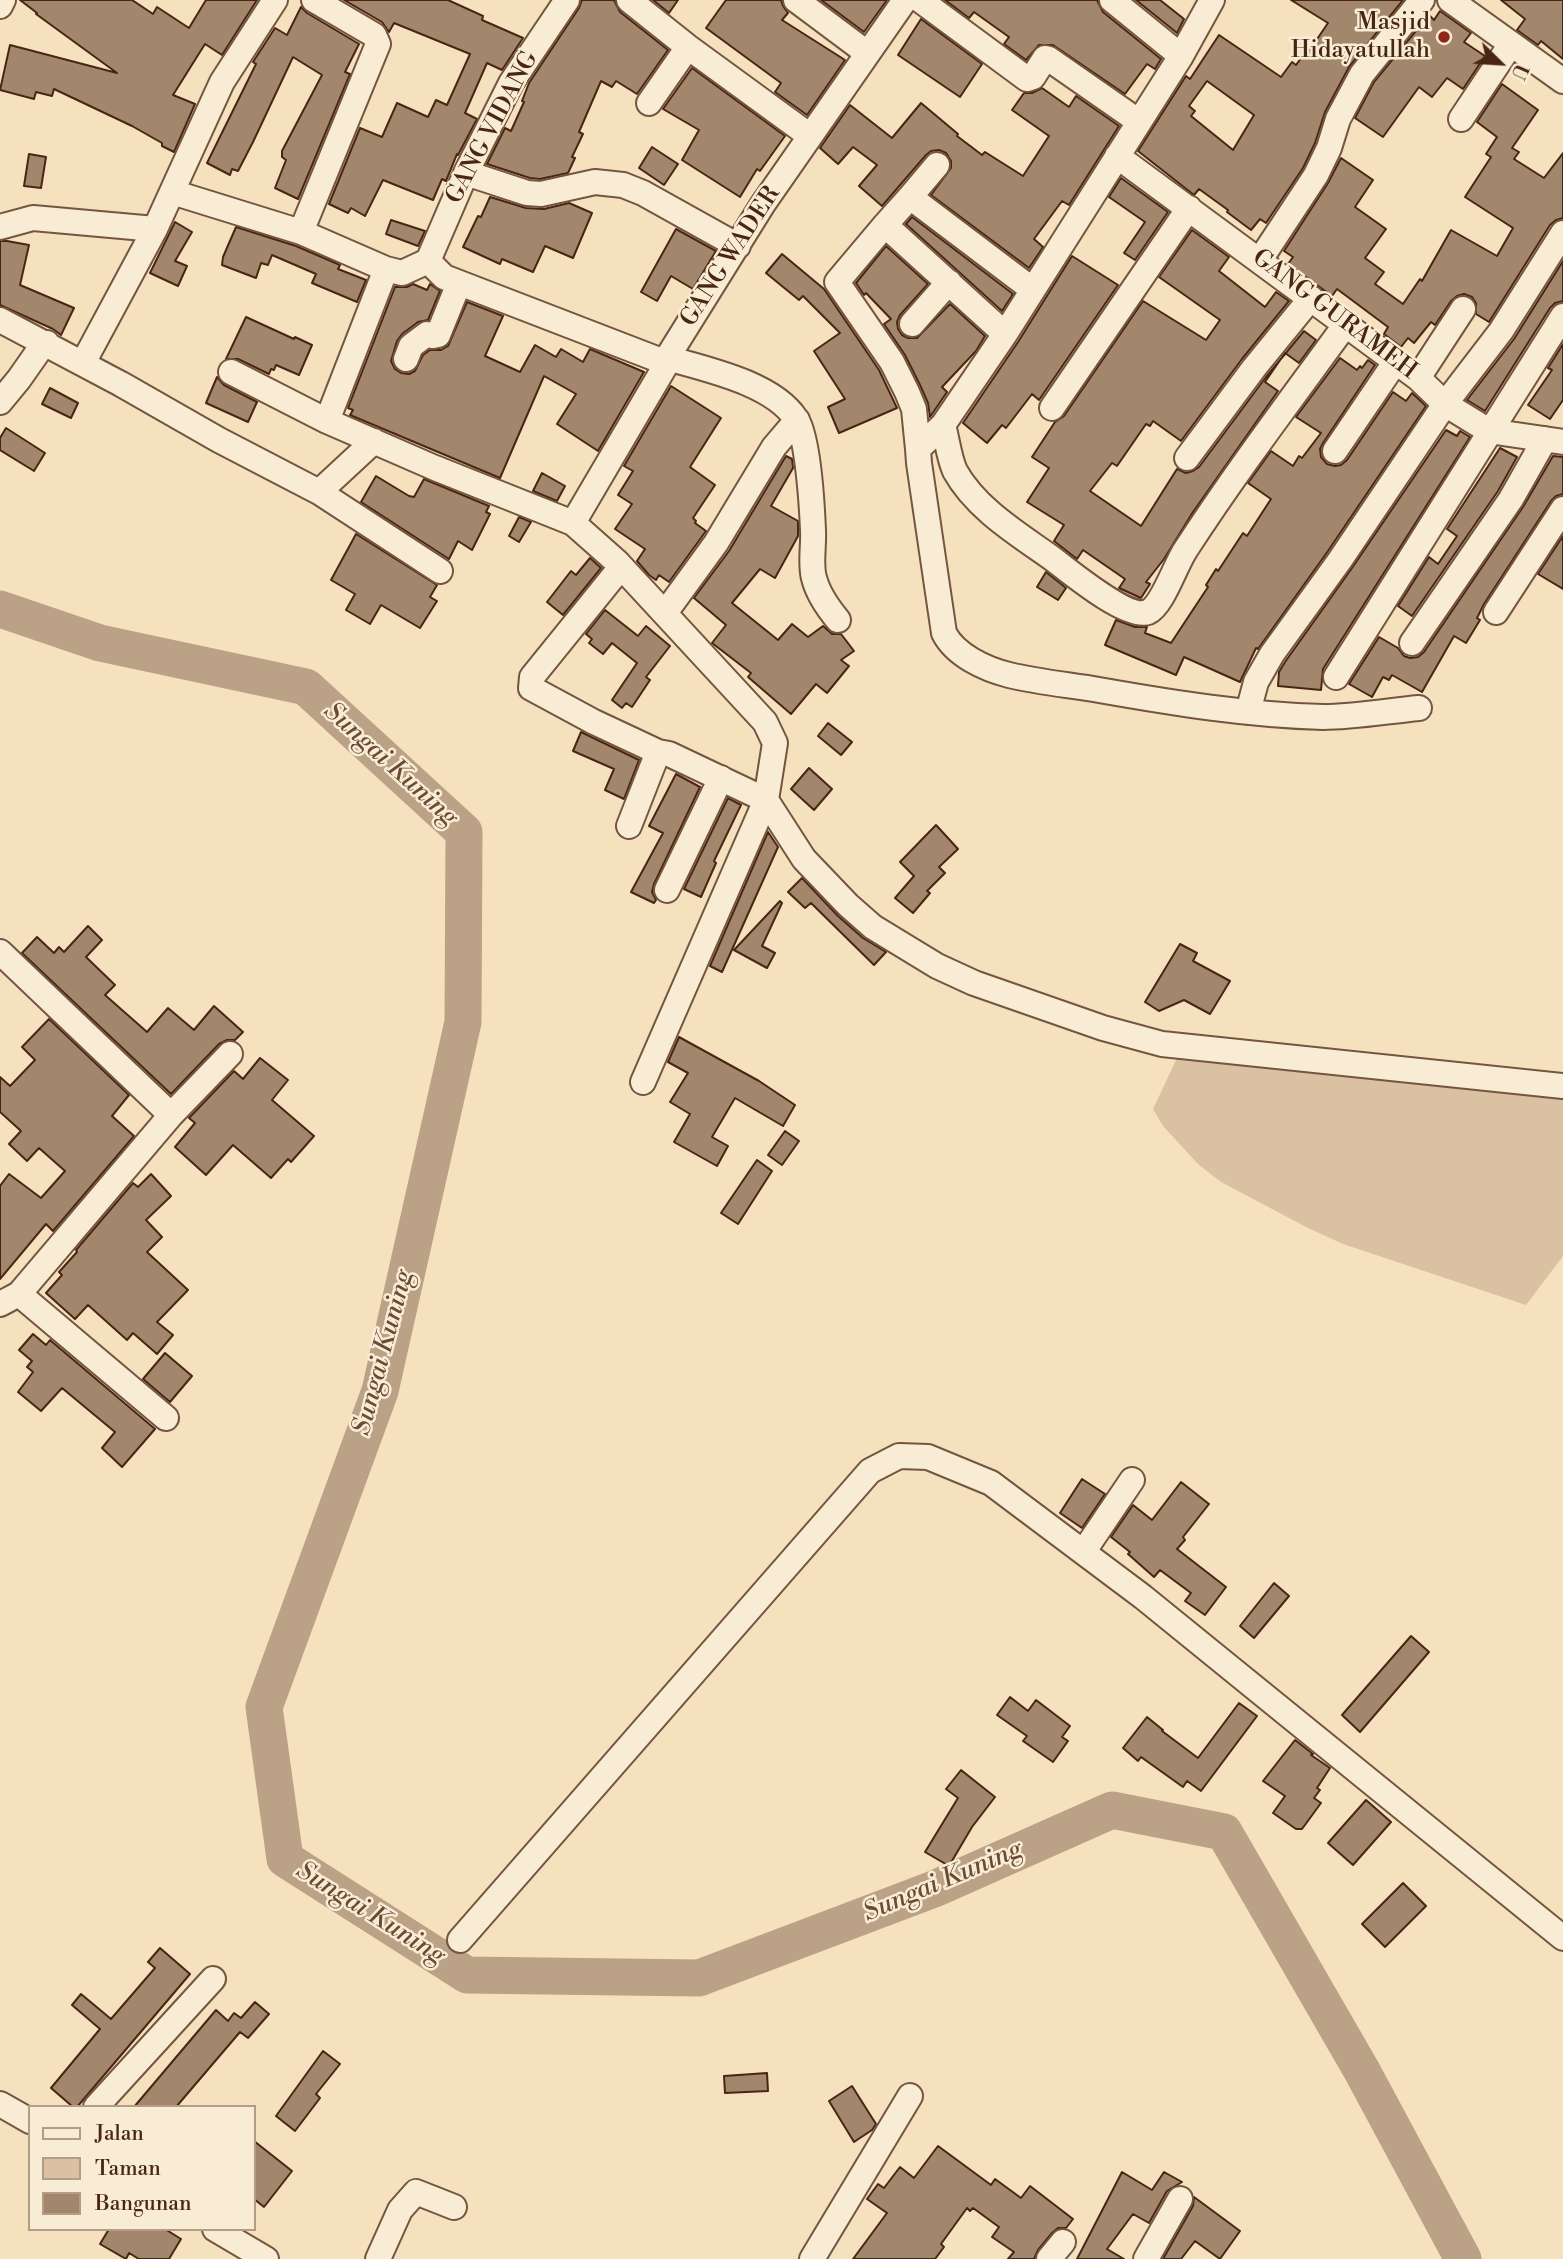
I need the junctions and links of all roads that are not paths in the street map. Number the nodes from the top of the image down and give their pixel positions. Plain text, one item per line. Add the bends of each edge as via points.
1 (3, 0) edge
2 (275, 0) edge
3 (314, 0) edge
4 (567, 0) edge
5 (629, 0) edge
6 (796, 0) edge
7 (905, 0) edge
8 (920, 0) edge
9 (1112, 0) edge
10 (1212, 0) edge
11 (1422, 0) edge
12 (1450, 0) edge
13 (0, 6) edge
14 (1511, 44) junction
15 (688, 47) junction
16 (867, 53) junction
17 (1181, 56) junction
18 (1563, 81) edge
19 (649, 103) dead end
20 (1461, 120) dead end
21 (1139, 121) junction
22 (810, 136) junction
23 (1117, 156) junction
24 (937, 165) dead end
25 (466, 173) junction
26 (178, 178) junction
27 (910, 197) junction
28 (1189, 208) junction
29 (304, 224) junction
30 (885, 225) junction
31 (0, 227) edge
32 (155, 229) junction
33 (1563, 233) edge
34 (738, 246) junction
35 (1259, 260) junction
36 (428, 261) junction
37 (386, 269) junction
38 (949, 282) junction
39 (459, 283) junction
40 (1033, 290) junction
41 (1311, 298) junction
42 (1463, 309) dead end
43 (1563, 316) edge
44 (0, 320) edge
45 (912, 324) dead end
46 (1346, 324) junction
47 (1005, 334) junction
48 (47, 343) junction
49 (406, 359) dead end
50 (667, 360) junction
51 (1396, 361) junction
52 (83, 363) junction
53 (231, 372) dead end
54 (1418, 378) junction
55 (0, 402) edge
56 (1445, 404) junction
57 (1052, 408) dead end
58 (797, 420) junction
59 (327, 421) junction
60 (943, 425) junction
61 (1489, 431) junction
62 (1554, 440) edge
63 (374, 441) junction
64 (918, 449) junction
65 (1335, 451) dead end
66 (1187, 458) dead end
67 (319, 492) junction
68 (1563, 509) edge
69 (573, 523) junction
70 (621, 566) junction
71 (440, 570) dead end
72 (1496, 612) dead end
73 (665, 613) junction
74 (838, 620) dead end
75 (1412, 643) dead end
76 (1336, 677) dead end
77 (1419, 708) dead end
78 (1248, 712) junction
79 (659, 752) junction
80 (721, 778) junction
81 (766, 800) junction
82 (629, 826) dead end
83 (667, 890) dead end
84 (0, 952) edge
85 (230, 1054) dead end
86 (643, 1083) dead end
87 (1563, 1086) edge
88 (171, 1115) junction
89 (9, 1299) edge
90 (166, 1418) dead end
91 (1132, 1480) dead end
92 (1084, 1551) junction
93 (1563, 1938) edge
94 (460, 1940) dead end
95 (213, 1979) dead end
96 (910, 2096) dead end
97 (0, 2104) edge
98 (98, 2105) edge
99 (28, 2120) edge
100 (1180, 2199) dead end
101 (454, 2207) dead end
102 (218, 2231) edge
103 (259, 2257) edge
104 (379, 2259) edge
105 (812, 2259) edge
106 (1146, 2259) edge

1 - 13 street
2 - 26 street via 222,82
3 - 29 street via 374,35 378,44
4 - 25 street, GANG VIDANG via 511,83
5 - 15 street
6 - 16 street
7 - 16 street, GANG WADER
8 - 21 street via 1027,79 1049,59
9 - 17 street
10 - 17 street
11 - 35 street via 1362,74 1316,175
12 - 14 street
14 - 18 street
14 - 20 street
15 - 19 street
15 - 22 street
16 - 22 street, GANG WADER
17 - 21 street
21 - 23 street
22 - 34 street, GANG WADER
23 - 28 street, GANG GURAMEH
23 - 40 street
24 - 27 street
25 - 34 street via 527,193 595,182 623,185
25 - 36 street, GANG VIDANG
26 - 29 street
26 - 32 street
27 - 30 street
27 - 40 street
28 - 35 street, GANG GURAMEH
28 - 57 street
29 - 37 street
30 - 38 street
30 - 64 street via 838,285 892,362 907,392 914,409
31 - 32 street via 33,218
32 - 52 street
33 - 56 street via 1501,331
34 - 50 street, GANG WADER
35 - 41 street, GANG GURAMEH
36 - 37 street via 402,273
36 - 39 street via 444,277
37 - 59 street
38 - 45 street
38 - 47 street
39 - 49 street via 438,335 426,334 411,346
39 - 50 street
40 - 47 street
41 - 46 street, GANG GURAMEH
41 - 66 street
42 - 54 street
43 - 61 street
44 - 48 street
46 - 51 street, GANG GURAMEH
46 - 60 street via 1249,456 1148,612 1135,613 1114,602 999,519 969,491 954,468
47 - 60 street
48 - 52 street
48 - 55 street
50 - 58 street via 758,388 785,405
50 - 69 street, GANG WADER
51 - 54 street, GANG GURAMEH
51 - 65 street
52 - 67 street
53 - 59 street
54 - 56 street, GANG GURAMEH
56 - 61 street, GANG GURAMEH
56 - 78 street via 1272,654 1256,682
58 - 73 street via 774,447 716,543
58 - 74 street via 805,443 814,578
59 - 63 street
60 - 64 street
61 - 62 street, GANG GURAMEH
61 - 76 street
62 - 75 street
63 - 67 street
63 - 69 street
64 - 78 street via 944,633 960,652 1008,675
67 - 71 street
68 - 72 street
69 - 70 street
70 - 73 street
70 - 79 street via 532,677 531,688
73 - 81 street via 765,722 775,743
77 - 78 street via 1325,717
79 - 80 street
79 - 82 street
80 - 81 street
80 - 83 street
81 - 86 street
81 - 87 street via 804,859 873,927 974,983 1162,1044
84 - 88 street
85 - 88 street
88 - 89 street
89 - 90 street
91 - 92 street
92 - 93 street
92 - 94 street via 991,1483 928,1457 899,1456 870,1472
95 - 98 street
96 - 105 street
97 - 99 street
100 - 106 street
101 - 104 street via 416,2192 400,2210
102 - 103 street

